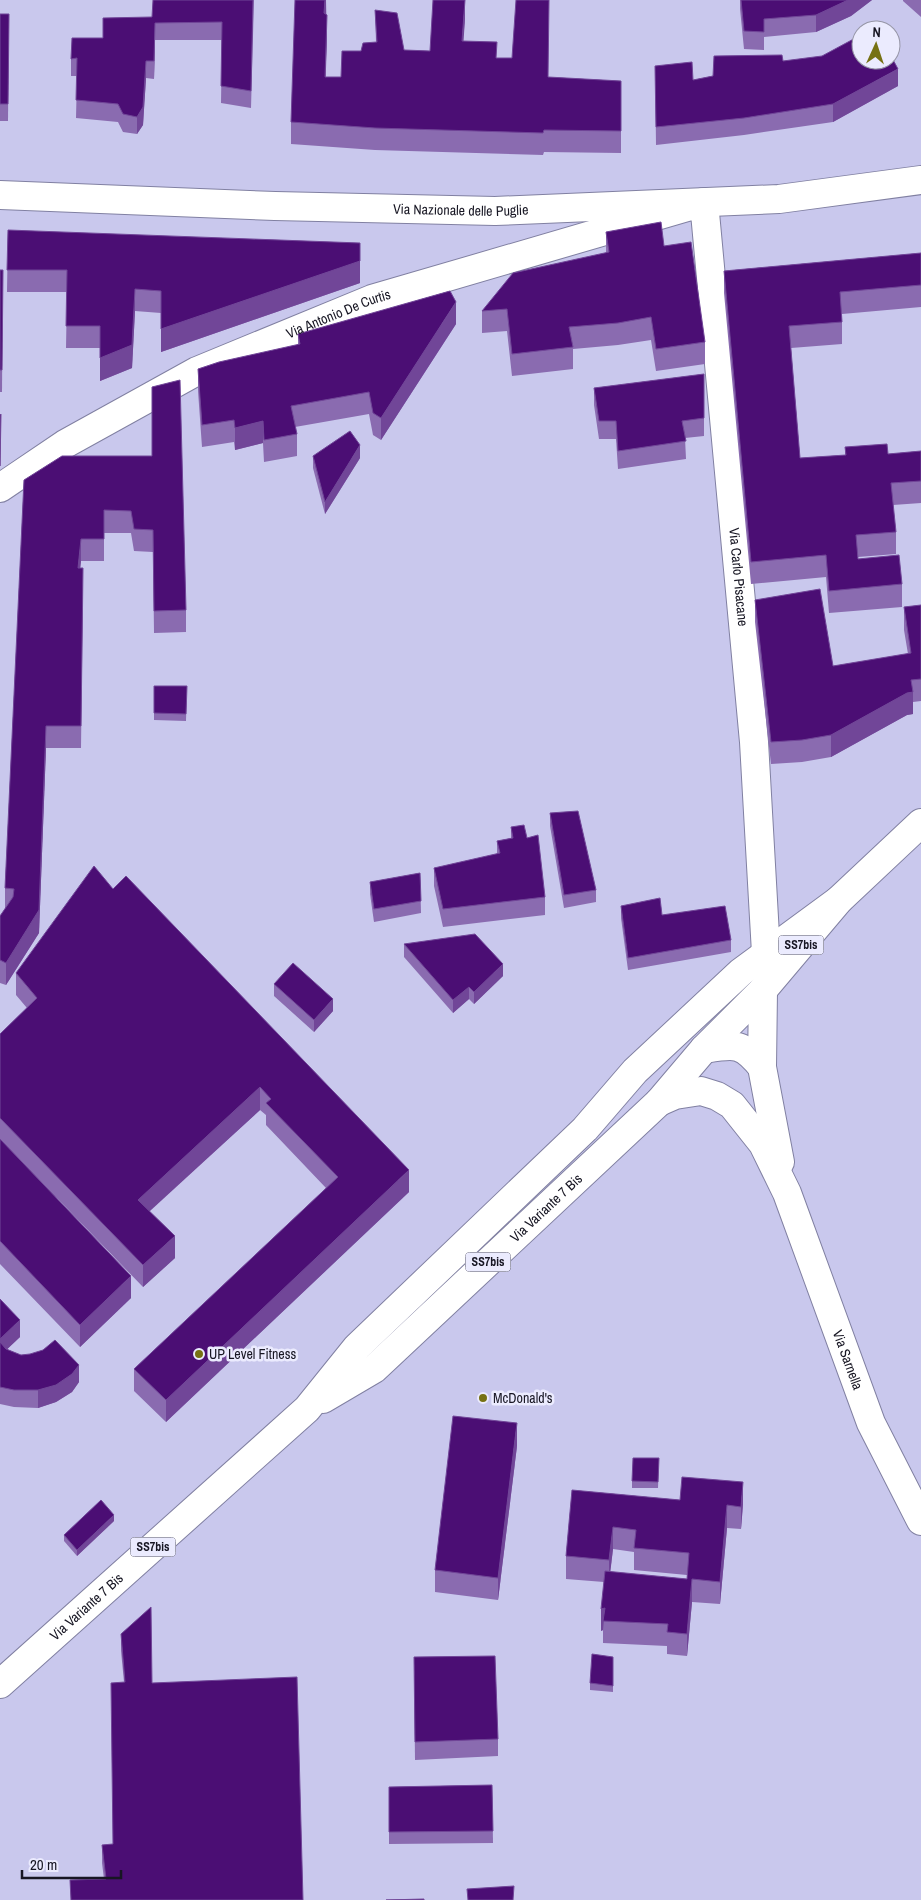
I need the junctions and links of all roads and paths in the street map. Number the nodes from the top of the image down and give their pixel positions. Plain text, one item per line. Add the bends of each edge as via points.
1 (921, 180) edge
2 (0, 196) edge
3 (704, 202) junction
4 (0, 488) edge
5 (921, 823) edge
6 (839, 900) junction
7 (766, 953) junction
8 (763, 990) junction
9 (704, 1049) junction
10 (762, 1067) junction
11 (659, 1102) junction
12 (585, 1129) junction
13 (787, 1193) junction
14 (307, 1409) junction
15 (921, 1521) edge
16 (0, 1684) edge

1 - 3 main road, Via Nazionale delle Puglie via 779,200
2 - 3 main road, Via Nazionale delle Puglie via 495,211
3 - 4 main road, Via Antonio De Curtis via 372,299 197,372 66,444
3 - 7 main road, Via Carlo Pisacane via 754,742
5 - 6 main road, Via Variante 7 Bis / SS7bis
6 - 7 main road, Via Variante 7 Bis / SS7bis
6 - 8 main road, Via Variante 7 Bis / SS7bis
7 - 12 main road, Via Variante 7 Bis / SS7bis via 634,1071
8 - 9 main road, Via Variante 7 Bis / SS7bis
8 - 10 main road
9 - 10 main road via 731,1045 750,1052
9 - 11 main road, Via Variante 7 Bis / SS7bis
9 - 12 main road, Via Variante 7 Bis / SS7bis
10 - 13 main road
11 - 13 main road via 700,1091 732,1105 763,1144
11 - 14 main road, Via Variante 7 Bis / SS7bis via 374,1369
12 - 14 main road, Via Variante 7 Bis / SS7bis via 357,1347
13 - 15 main road, Via Sarnella via 872,1423
14 - 16 main road, Via Variante 7 Bis / SS7bis

